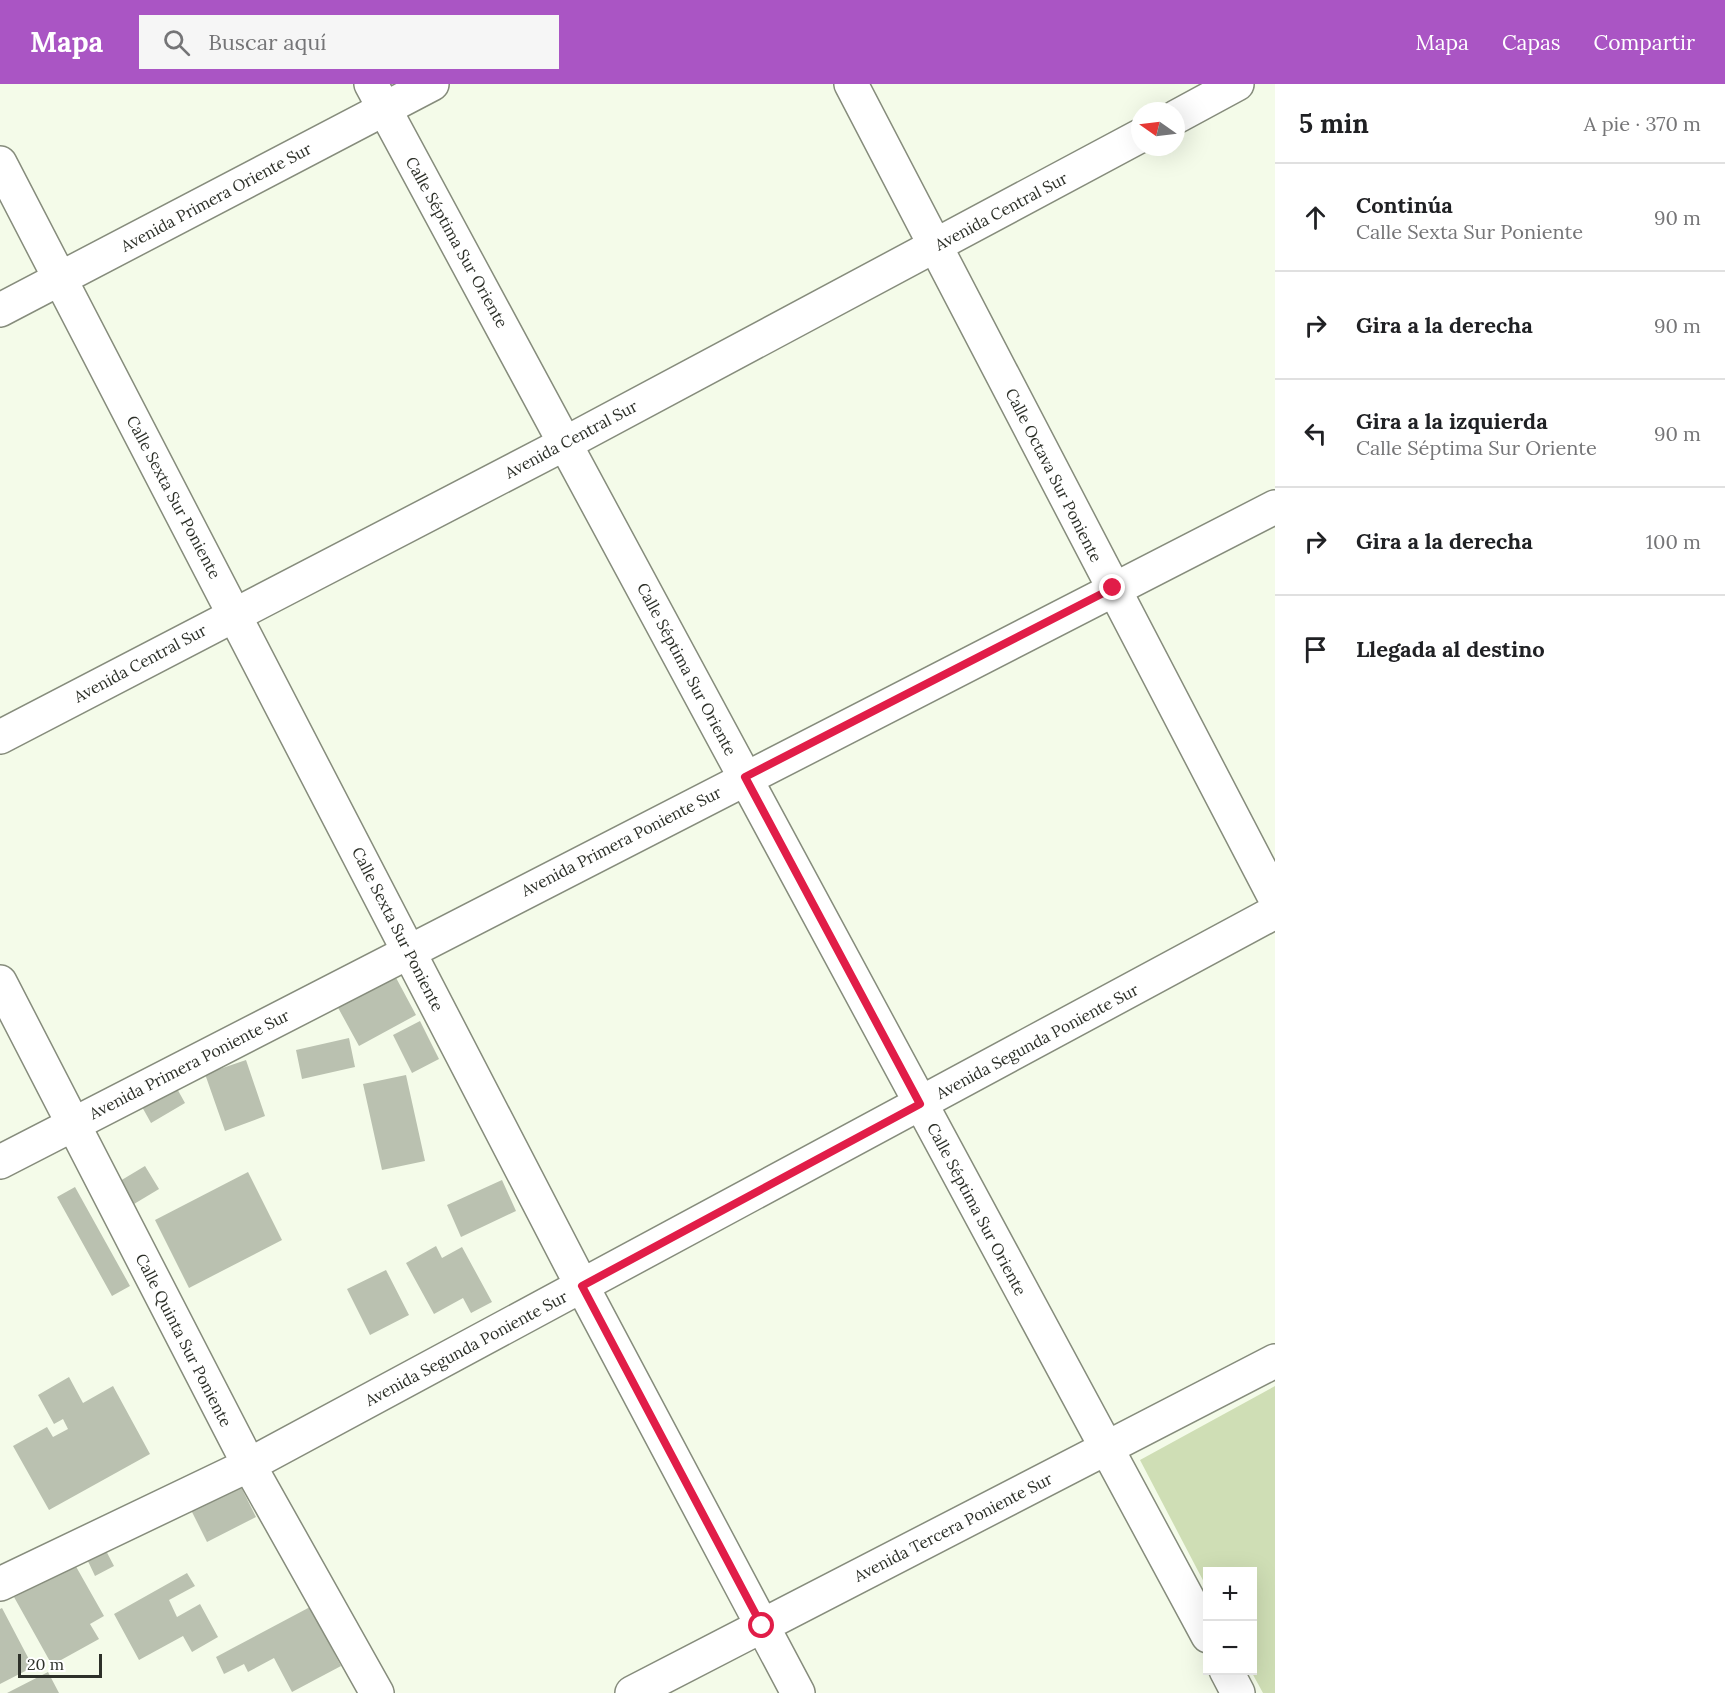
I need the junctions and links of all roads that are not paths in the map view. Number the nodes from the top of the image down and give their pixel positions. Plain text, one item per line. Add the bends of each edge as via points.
1 (432, 84) edge
2 (851, 84) edge
3 (1237, 84) edge
4 (377, 97) edge
5 (1185, 112) edge
6 (1131, 141) edge
7 (0, 163) edge
8 (935, 246) junction
9 (60, 278) junction
10 (0, 310) edge
11 (566, 443) junction
12 (1275, 507) edge
13 (1113, 588) junction
14 (235, 613) junction
15 (0, 737) edge
16 (745, 777) junction
17 (1275, 898) edge
18 (1275, 912) edge
19 (409, 950) junction
20 (0, 982) edge
21 (920, 1104) junction
22 (73, 1123) junction
23 (0, 1162) edge
24 (582, 1286) junction
25 (1275, 1361) edge
26 (1106, 1448) junction
27 (249, 1465) junction
28 (0, 1584) edge
29 (762, 1626) junction
30 (1203, 1627) edge
31 (1228, 1675) edge
32 (377, 1693) edge
33 (632, 1693) edge
34 (798, 1693) edge
35 (1238, 1693) edge

1 - 4 street, Avenida Primera Oriente Sur
2 - 8 street, Calle Octava Sur Poniente
3 - 5 street
4 - 9 street, Avenida Primera Oriente Sur
4 - 11 street, Calle Séptima Sur Oriente
6 - 8 street, Avenida Central Sur
7 - 9 street, Calle Sexta Sur Poniente
8 - 11 street, Avenida Central Sur
8 - 13 street, Calle Octava Sur Poniente
9 - 10 street, Avenida Primera Oriente Sur
9 - 14 street, Calle Sexta Sur Poniente
11 - 14 street, Avenida Central Sur
11 - 16 street, Calle Séptima Sur Oriente
12 - 13 street, Avenida Primera Poniente Sur
13 - 16 street, Avenida Primera Poniente Sur
13 - 17 street, Calle Octava Sur Poniente
14 - 15 street, Avenida Central Sur
14 - 19 street, Calle Sexta Sur Poniente
16 - 19 street, Avenida Primera Poniente Sur
16 - 21 street, Calle Séptima Sur Oriente
18 - 21 street, Avenida Segunda Poniente Sur
19 - 22 street, Avenida Primera Poniente Sur
19 - 24 street, Calle Sexta Sur Poniente
20 - 22 street, Calle Quinta Sur Poniente
21 - 24 street, Avenida Segunda Poniente Sur
21 - 26 street, Calle Séptima Sur Oriente
22 - 23 street, Avenida Primera Poniente Sur
22 - 27 street, Calle Quinta Sur Poniente
24 - 27 street, Avenida Segunda Poniente Sur
24 - 29 street, Calle Sexta Sur Poniente
25 - 26 street, Avenida Tercera Poniente Sur
26 - 29 street, Avenida Tercera Poniente Sur
26 - 30 street, Calle Séptima Sur Oriente
27 - 28 street, Avenida Segunda Poniente Sur
27 - 32 street, Calle Quinta Sur Poniente
29 - 33 street, Avenida Tercera Poniente Sur
29 - 34 street, Calle Sexta Sur Poniente
31 - 35 street

